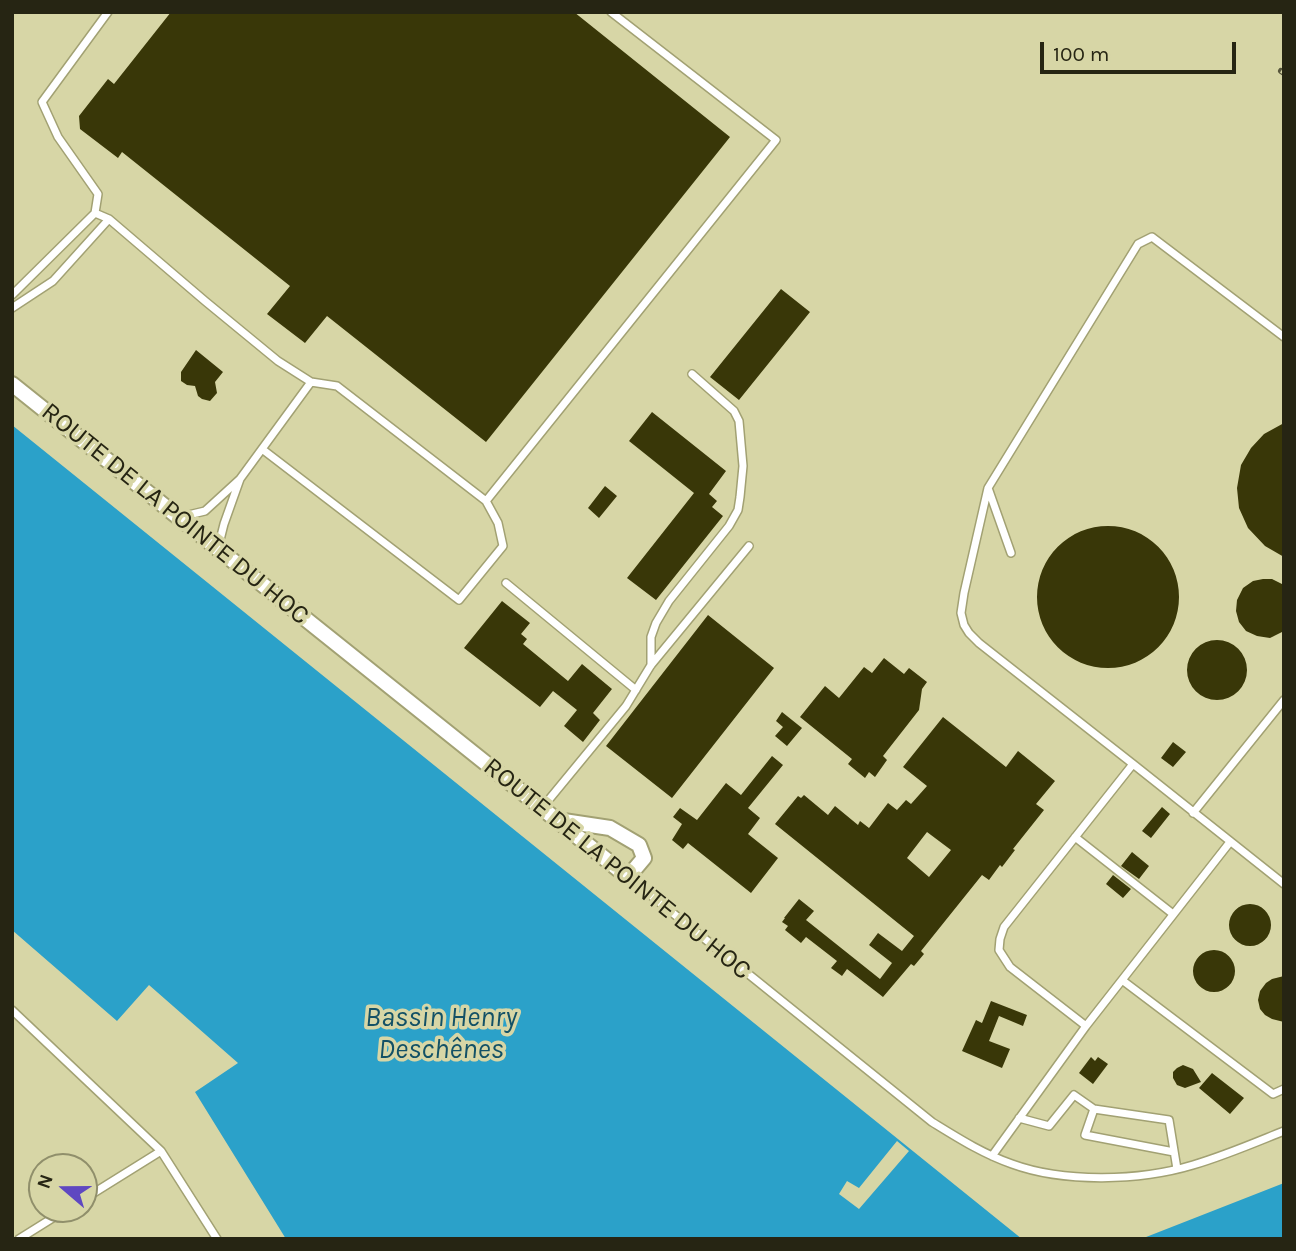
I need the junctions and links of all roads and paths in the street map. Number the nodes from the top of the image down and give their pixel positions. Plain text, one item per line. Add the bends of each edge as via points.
1 (108, 12) edge
2 (611, 12) edge
3 (95, 214) junction
4 (110, 219) junction
5 (12, 295) edge
6 (12, 308) edge
7 (1284, 337) edge
8 (692, 374) dead end
9 (311, 382) junction
10 (12, 384) edge
11 (262, 449) junction
12 (240, 479) junction
13 (988, 488) junction
14 (486, 501) junction
15 (179, 517) junction
16 (749, 546) dead end
17 (218, 549) junction
18 (1011, 553) dead end
19 (506, 583) dead end
20 (651, 665) junction
21 (636, 690) junction
22 (1284, 700) edge
23 (1133, 764) junction
24 (542, 808) junction
25 (1193, 813) junction
26 (557, 820) junction
27 (1075, 837) junction
28 (1230, 842) junction
29 (628, 877) junction
30 (1284, 884) edge
31 (1173, 914) junction
32 (1122, 981) junction
33 (12, 1010) edge
34 (1086, 1026) junction
35 (1284, 1090) edge
36 (1094, 1109) junction
37 (1019, 1118) junction
38 (1284, 1131) edge
39 (161, 1152) junction
40 (1174, 1152) junction
41 (992, 1156) junction
42 (1177, 1168) junction
43 (98, 1190) edge
44 (45, 1223) edge
45 (19, 1239) edge
46 (217, 1239) edge

1 - 3 lane via 42,102 58,137 98,194
2 - 14 lane via 776,140
3 - 4 lane
3 - 5 lane
4 - 6 lane via 53,281
4 - 9 lane via 278,361
7 - 13 lane via 1152,237 1138,244
8 - 20 lane via 734,411 739,421 740,497 729,526 656,623
9 - 11 lane
9 - 14 lane via 337,386
10 - 15 street, ROUTE DE LA POINTE DU HOC
11 - 12 lane
11 - 14 lane via 459,600 503,546
12 - 15 lane via 205,511
12 - 17 lane
13 - 18 lane
13 - 23 lane via 964,593 964,625 979,643
15 - 17 street, ROUTE DE LA POINTE DU HOC
16 - 20 lane
17 - 24 street, ROUTE DE LA POINTE DU HOC
19 - 21 lane
20 - 21 lane
21 - 24 lane
22 - 25 lane
23 - 25 lane
23 - 27 lane
24 - 26 street, ROUTE DE LA POINTE DU HOC
25 - 28 lane
26 - 29 street, ROUTE DE LA POINTE DU HOC
26 - 29 street via 610,828 639,845 644,858
27 - 31 lane
27 - 34 lane via 1004,927 999,950 1010,967
28 - 30 lane
28 - 31 lane
29 - 41 lane, ROUTE DE LA POINTE DU HOC via 932,1122
31 - 32 lane
32 - 34 lane
32 - 35 lane via 1273,1094
33 - 39 lane
34 - 37 lane
36 - 37 lane via 1074,1095 1049,1126
36 - 40 lane via 1169,1120
36 - 40 lane via 1085,1135
37 - 41 lane
38 - 42 lane, ROUTE DE LA POINTE DU HOC
39 - 43 lane
39 - 46 lane
40 - 42 lane
41 - 42 lane, ROUTE DE LA POINTE DU HOC via 1051,1174 1093,1178
44 - 45 lane

